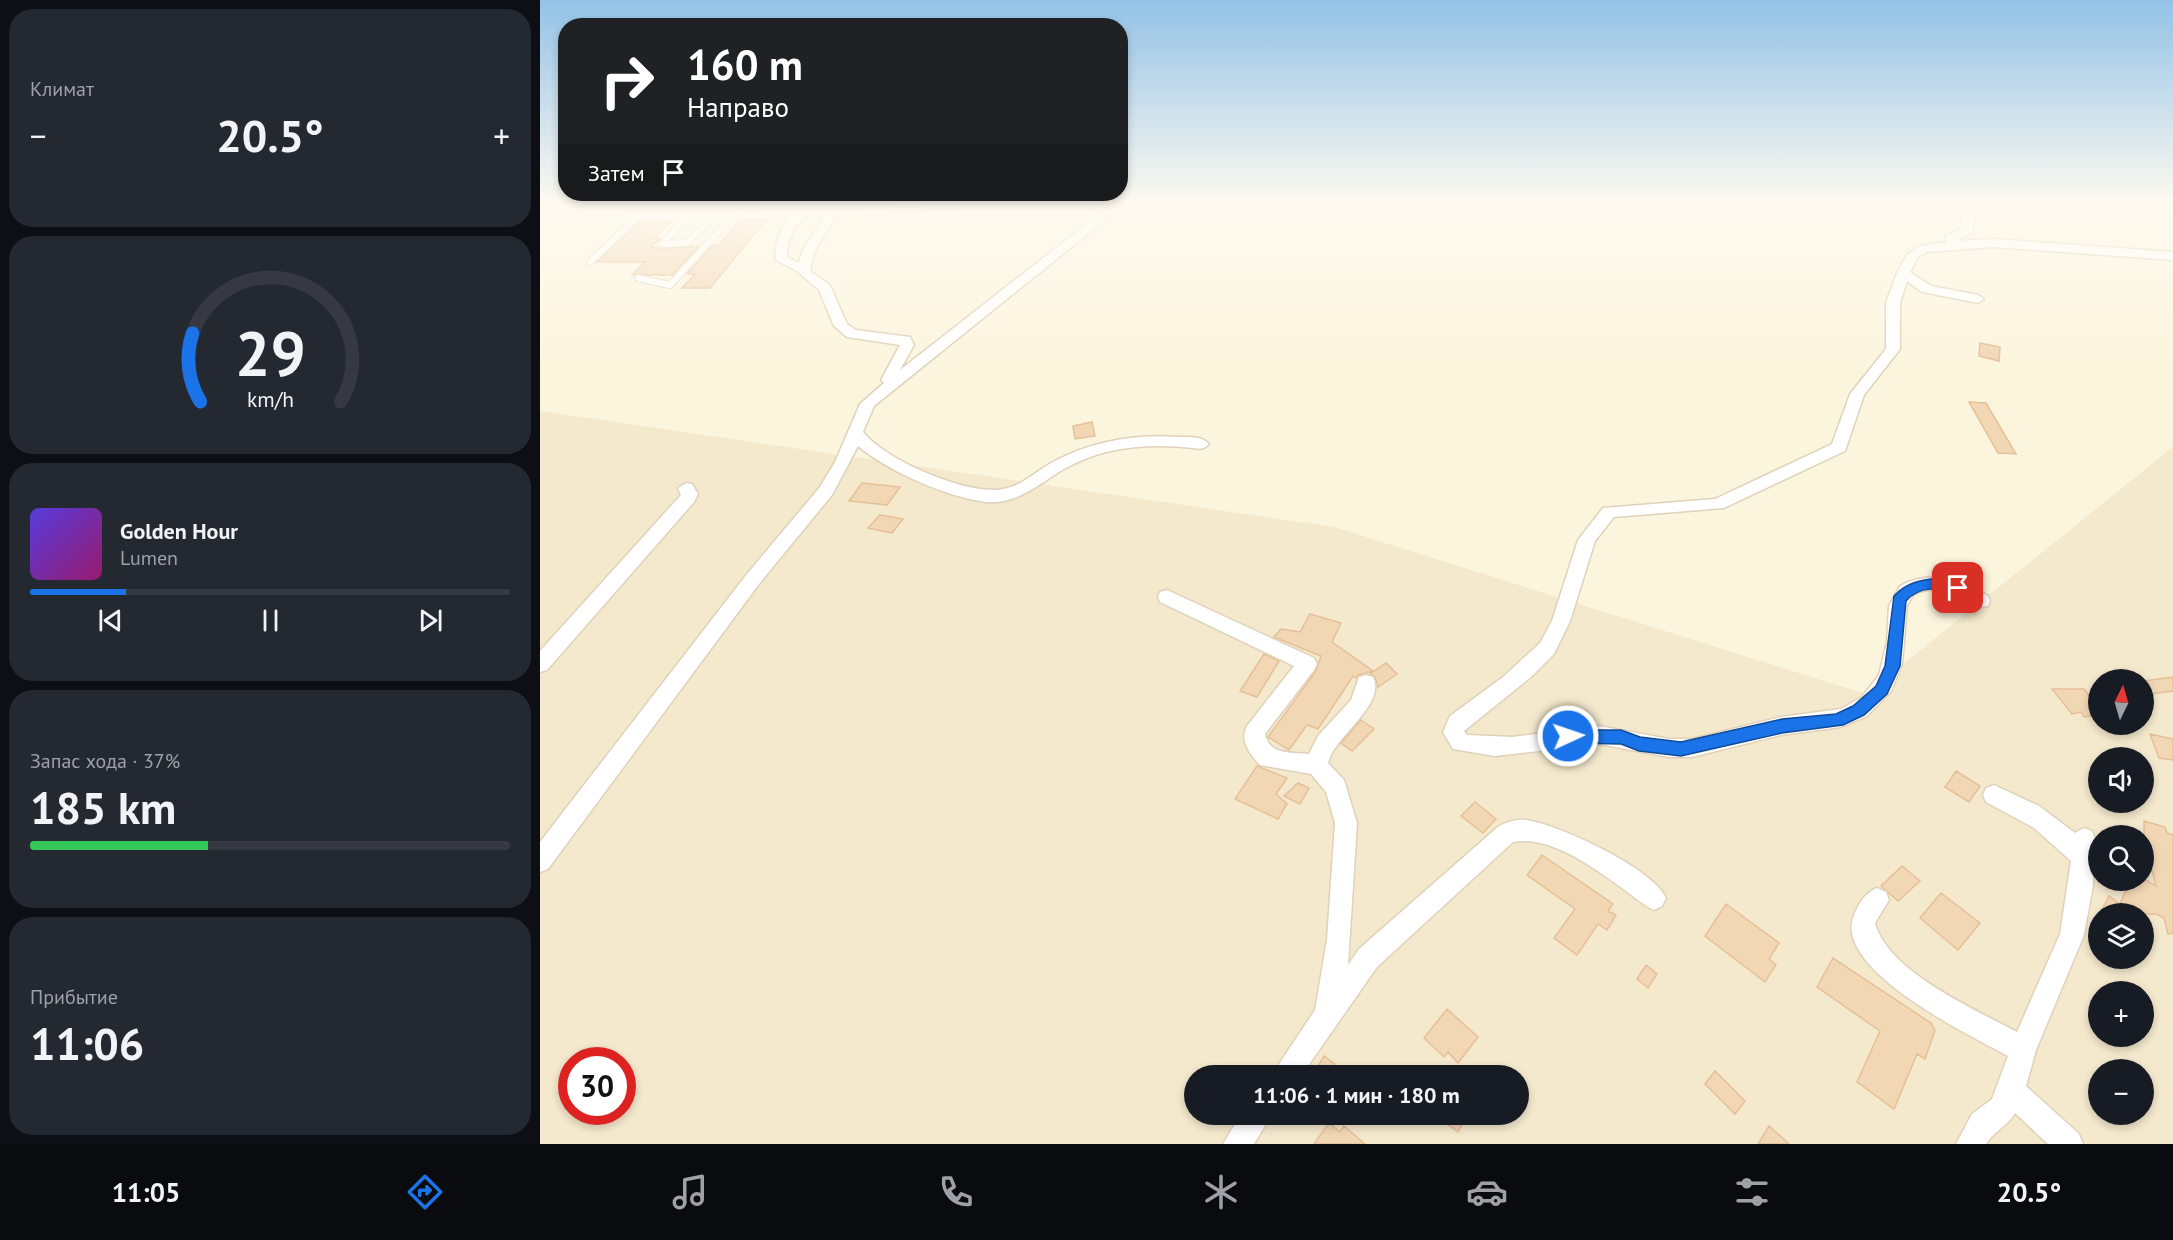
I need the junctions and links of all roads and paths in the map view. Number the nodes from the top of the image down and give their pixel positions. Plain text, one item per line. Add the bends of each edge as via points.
1 (595, 257) edge
2 (695, 257) edge
3 (781, 257) edge
4 (807, 257) edge
5 (1051, 257) edge
6 (1912, 257) edge
7 (590, 262) dead end
8 (802, 269) junction
9 (1903, 273) junction
10 (638, 278) dead end
11 (1978, 299) dead end
12 (883, 389) junction
13 (856, 433) junction
14 (1201, 444) dead end
15 (686, 488) dead end
16 (1167, 597) dead end
17 (1981, 602) dead end
18 (540, 664) edge
19 (1366, 682) dead end
20 (1317, 765) junction
21 (1994, 795) dead end
22 (540, 861) edge
23 (1654, 898) dead end
24 (1877, 900) dead end
25 (1339, 940) junction
26 (1368, 958) junction
27 (1328, 1011) junction
28 (2023, 1050) junction
29 (1291, 1065) edge
30 (2011, 1091) junction
31 (1251, 1125) edge
32 (1238, 1144) edge
33 (1970, 1144) edge
34 (2069, 1144) edge

1 - 7 lane
2 - 10 lane via 670,285
3 - 8 street
4 - 8 street
5 - 12 street
6 - 9 street
8 - 12 street via 825,288 842,326 852,334 906,340 903,355
9 - 11 street via 1927,289
9 - 17 street via 1893,303 1893,349 1857,394 1839,447 1718,504 1609,512 1598,522 1577,560 1553,640 1512,682 1457,722 1454,732 1460,743 1480,749 1600,735 1681,749 1782,726 1837,720 1859,711 1882,690 1892,666 1899,599 1907,591 1939,583 1958,588
12 - 13 street via 867,404
13 - 14 street via 860,442 882,457 987,496 1009,494 1060,465 1120,444 1158,439
13 - 22 street via 820,498 753,579
15 - 18 street via 688,498
16 - 20 street via 1307,664 1254,732 1257,747 1268,758
19 - 20 street via 1365,697 1327,739
20 - 25 street via 1336,787 1346,823
21 - 28 street via 2038,815 2068,841 2084,848 2072,935
23 - 26 street via 1605,863 1560,842 1524,830 1507,833
24 - 28 street via 1863,921 1865,940 1876,956 1900,978
25 - 26 street via 1351,957
25 - 27 street
26 - 27 street
27 - 29 street
28 - 30 street
30 - 33 street via 2001,1109 1982,1124
30 - 34 street
31 - 32 street

